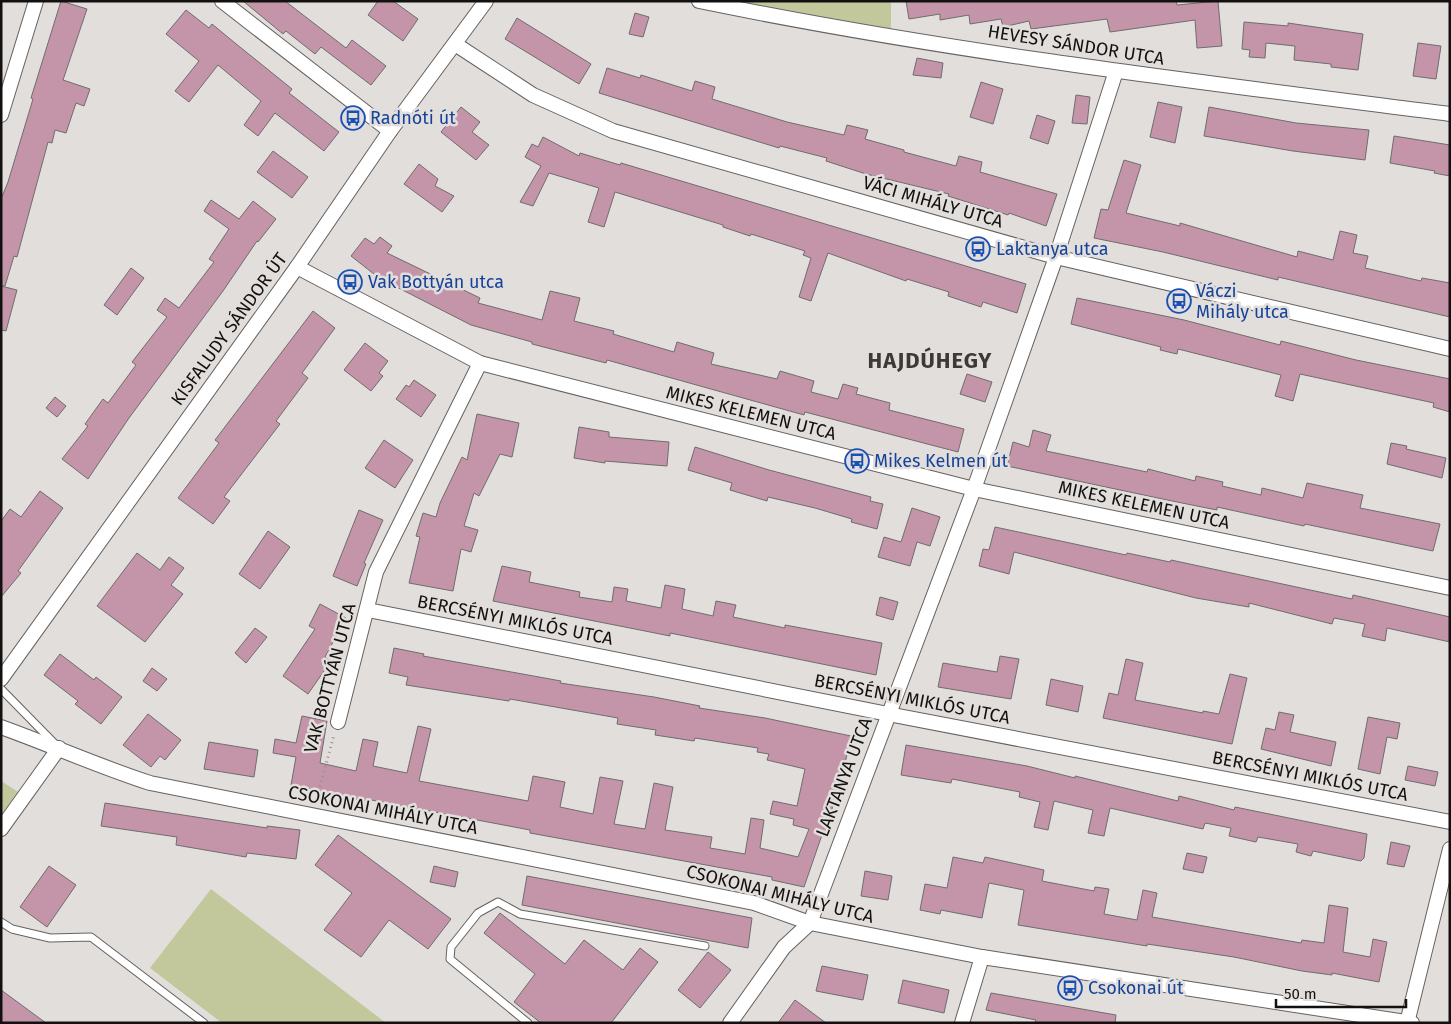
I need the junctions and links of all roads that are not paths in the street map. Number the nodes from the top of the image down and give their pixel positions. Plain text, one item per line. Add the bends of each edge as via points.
1 (36, 1) edge
2 (222, 1) edge
3 (486, 1) edge
4 (699, 1) edge
5 (455, 44) junction
6 (1116, 71) junction
7 (1450, 114) edge
8 (1, 115) edge
9 (390, 131) junction
10 (1056, 257) junction
11 (297, 267) junction
12 (1450, 348) edge
13 (480, 363) junction
14 (974, 489) junction
15 (1450, 588) edge
16 (368, 610) junction
17 (1, 679) edge
18 (1, 689) edge
19 (888, 714) junction
20 (338, 722) road end
21 (1, 727) edge
22 (59, 748) junction
23 (1450, 822) edge
24 (1, 830) edge
25 (1450, 849) edge
26 (1, 922) edge
27 (810, 923) junction
28 (705, 946) dead end
29 (982, 957) junction
30 (1409, 1022) edge
31 (204, 1023) edge
32 (528, 1023) edge
33 (730, 1023) edge
34 (962, 1023) edge

1 - 8 street
2 - 9 street
3 - 5 street, KISFALUDY SÁNDOR ÚT
4 - 6 street, HEVESY SÁNDOR UTCA via 769,16
5 - 9 street, KISFALUDY SÁNDOR ÚT
5 - 10 street, VÁCI MIHÁLY UTCA via 533,95 613,131
6 - 7 street, HEVESY SÁNDOR UTCA
6 - 10 street, LAKTANYA UTCA
9 - 11 street, KISFALUDY SÁNDOR ÚT
10 - 12 street, VÁCI MIHÁLY UTCA
10 - 14 street, LAKTANYA UTCA
11 - 13 street, MIKES KELEMEN UTCA
11 - 17 street, KISFALUDY SÁNDOR ÚT
13 - 14 street, MIKES KELEMEN UTCA
13 - 16 street, VAK BOTTYÁN UTCA via 376,572
14 - 15 street, MIKES KELEMEN UTCA
14 - 19 street, LAKTANYA UTCA
16 - 19 street, BERCSÉNYI MIKLÓS UTCA
16 - 20 street, VAK BOTTYÁN UTCA
18 - 22 lane
19 - 23 street, BERCSÉNYI MIKLÓS UTCA
19 - 27 street, LAKTANYA UTCA
21 - 22 street, CSOKONAI MIHÁLY UTCA
22 - 24 street
22 - 27 street, CSOKONAI MIHÁLY UTCA via 106,769 150,783 754,903
25 - 30 street
26 - 31 lane via 12,929 50,938 91,937
27 - 29 street, CSOKONAI MIHÁLY UTCA
27 - 33 street, LAKTANYA UTCA via 784,947
28 - 32 lane via 520,914 498,902 478,913 451,947 450,959
29 - 30 street, CSOKONAI MIHÁLY UTCA
29 - 34 street

